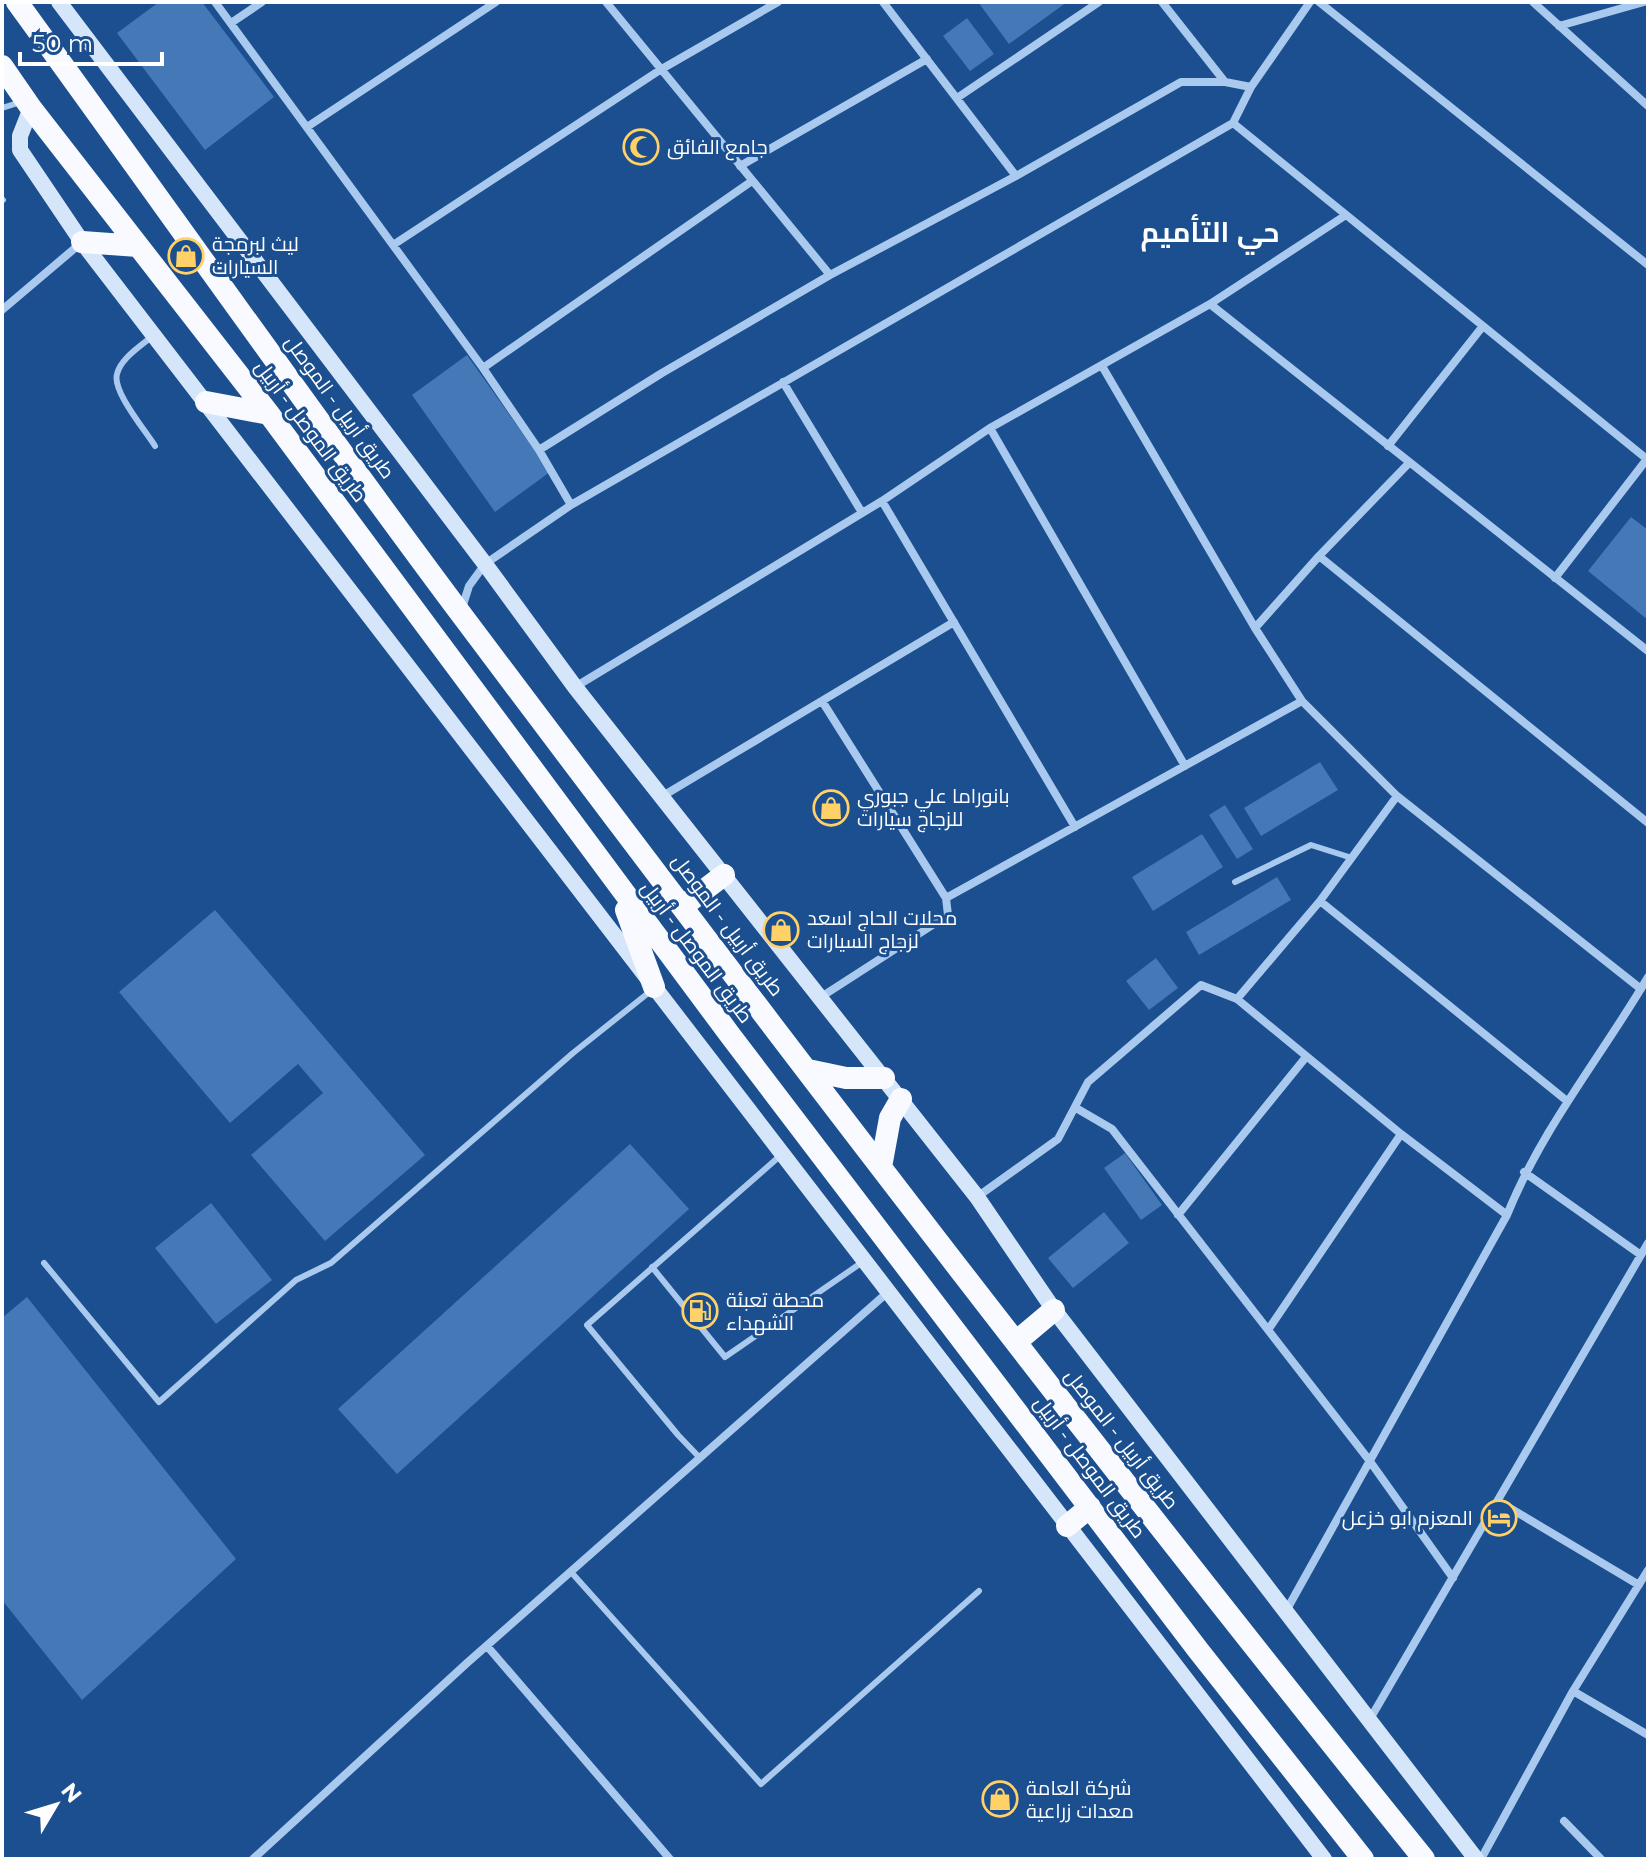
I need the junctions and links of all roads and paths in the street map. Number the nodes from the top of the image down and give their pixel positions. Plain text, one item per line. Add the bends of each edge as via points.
1 (17, 2) edge
2 (59, 2) edge
3 (215, 2) edge
4 (262, 2) edge
5 (496, 2) edge
6 (606, 2) edge
7 (778, 2) edge
8 (883, 2) edge
9 (1099, 2) edge
10 (1162, 2) edge
11 (1310, 2) edge
12 (1319, 2) edge
13 (1533, 2) edge
14 (1642, 2) edge
15 (231, 23) junction
16 (1559, 26) junction
17 (927, 59) junction
18 (2, 66) edge
19 (660, 70) junction
20 (1225, 82) junction
21 (1251, 87) junction
22 (957, 98) junction
23 (29, 104) junction
24 (1648, 106) edge
25 (2, 108) edge
26 (1233, 123) junction
27 (307, 127) junction
28 (740, 166) junction
29 (1016, 176) junction
30 (752, 181) junction
31 (1346, 215) junction
32 (82, 242) junction
33 (393, 245) junction
34 (138, 246) junction
35 (1648, 265) edge
36 (830, 275) junction
37 (1210, 304) junction
38 (2, 310) edge
39 (1483, 326) junction
40 (154, 334) junction
41 (1102, 366) junction
42 (483, 368) junction
43 (783, 382) junction
44 (206, 402) junction
45 (269, 414) junction
46 (990, 428) junction
47 (155, 446) dead end
48 (1388, 446) junction
49 (539, 450) junction
50 (1648, 460) edge
51 (1409, 463) junction
52 (882, 501) junction
53 (571, 505) junction
54 (861, 511) junction
55 (1319, 556) junction
56 (485, 564) junction
57 (1555, 578) junction
58 (461, 614) junction
59 (954, 622) junction
60 (1255, 628) junction
61 (435, 635) junction
62 (1648, 651) edge
63 (575, 687) junction
64 (822, 701) junction
65 (1302, 701) junction
66 (1185, 766) junction
67 (1397, 796) junction
68 (661, 797) junction
69 (1648, 823) edge
70 (1075, 827) junction
71 (1352, 858) junction
72 (724, 875) junction
73 (1235, 882) dead end
74 (618, 886) junction
75 (946, 898) junction
76 (1320, 901) junction
77 (683, 906) junction
78 (1648, 977) edge
79 (654, 987) junction
80 (1641, 989) junction
81 (821, 997) junction
82 (1237, 999) junction
83 (1306, 1057) junction
84 (808, 1070) junction
85 (884, 1078) junction
86 (901, 1099) junction
87 (1567, 1101) junction
88 (1076, 1108) junction
89 (1401, 1134) junction
90 (782, 1154) junction
91 (881, 1167) junction
92 (1524, 1172) junction
93 (977, 1197) junction
94 (1178, 1215) junction
95 (1507, 1215) junction
96 (1648, 1243) edge
97 (1641, 1255) junction
98 (864, 1261) junction
99 (44, 1263) dead end
100 (652, 1267) junction
101 (888, 1292) junction
102 (1054, 1310) junction
103 (1268, 1330) junction
104 (1016, 1342) junction
105 (700, 1458) junction
106 (1369, 1460) junction
107 (1498, 1501) junction
108 (1090, 1507) junction
109 (1067, 1526) junction
110 (1648, 1570) edge
111 (571, 1572) junction
112 (1453, 1578) junction
113 (1639, 1585) junction
114 (979, 1591) dead end
115 (1286, 1612) junction
116 (487, 1646) junction
117 (1573, 1691) junction
118 (1369, 1719) junction
119 (1648, 1735) edge
120 (1564, 1821) dead end
121 (253, 1859) edge
122 (670, 1859) edge
123 (1324, 1859) edge
124 (1363, 1859) edge
125 (1424, 1859) edge
126 (1479, 1859) edge
127 (1601, 1859) edge

1 - 58 highway, طريق أربيل - الموصل
2 - 56 main road
3 - 15 street
4 - 15 street
5 - 27 street
6 - 19 street
7 - 19 street
8 - 17 street
9 - 22 street
10 - 20 street
11 - 21 street
12 - 35 street
13 - 16 street
14 - 16 street
15 - 27 street
16 - 24 street
17 - 22 street
17 - 28 street
18 - 23 highway, طريق الموصل - أربيل
19 - 28 street
19 - 33 street
20 - 21 street
20 - 29 street via 1181,82
21 - 26 street
22 - 29 street
23 - 25 lane
23 - 32 main road via 20,150
23 - 34 highway, طريق الموصل - أربيل
26 - 31 street
26 - 43 street
27 - 33 street
28 - 30 street
29 - 36 street
30 - 36 street
30 - 42 street
31 - 37 street
31 - 39 street
32 - 34 highway
32 - 38 street
32 - 40 main road
33 - 42 street
34 - 45 highway, طريق الموصل - أربيل
36 - 49 street
37 - 41 street
37 - 48 street
39 - 48 street
39 - 50 street
40 - 44 main road
40 - 47 lane via 126,359 116,386
41 - 46 street
41 - 60 street
42 - 49 street
43 - 53 street
43 - 54 street
44 - 45 highway
44 - 79 main road
45 - 61 highway, طريق الموصل - أربيل
46 - 52 street
46 - 66 street
48 - 51 street
49 - 53 street
50 - 57 street
51 - 55 street
51 - 57 street
52 - 54 street
52 - 59 street
53 - 56 street
54 - 63 street
55 - 60 street
55 - 69 street
56 - 58 street via 469,586
56 - 63 main road
57 - 62 street
58 - 61 highway
58 - 77 highway, طريق أربيل - الموصل
59 - 64 street
59 - 70 street
60 - 65 street
61 - 74 highway, طريق الموصل - أربيل
63 - 68 main road
64 - 68 street
64 - 75 street
65 - 66 street
65 - 67 street
66 - 70 street
67 - 71 street
67 - 80 street
68 - 72 main road
70 - 75 street
71 - 73 lane via 1311,845
71 - 76 street
72 - 77 highway
72 - 81 main road
74 - 79 highway
74 - 108 highway, طريق الموصل - أربيل
75 - 81 street via 948,915
76 - 82 street
76 - 87 street
77 - 84 highway, طريق أربيل - الموصل
78 - 80 street
79 - 90 main road
79 - 99 lane via 331,1263 296,1280 159,1402
80 - 87 street
81 - 85 main road
82 - 83 street
82 - 88 street via 1201,985 1088,1082
83 - 89 street
83 - 94 street
84 - 85 highway
84 - 91 highway, طريق أربيل - الموصل
85 - 86 main road
86 - 91 highway via 890,1118
86 - 93 main road
87 - 92 street
88 - 93 street via 1058,1139
88 - 94 street via 1112,1129
89 - 95 street
89 - 103 street
90 - 98 main road
90 - 100 lane
91 - 104 highway, طريق أربيل - الموصل
92 - 95 street
92 - 97 street
93 - 102 main road
94 - 103 street
95 - 106 street
96 - 97 street
97 - 107 street
98 - 100 lane via 725,1357
98 - 101 main road
100 - 105 lane via 587,1325
101 - 105 street
101 - 109 main road
102 - 104 highway
102 - 115 main road
103 - 106 street
104 - 125 highway, طريق أربيل - الموصل
105 - 111 street
106 - 112 street
106 - 115 street
107 - 112 street
107 - 113 street
108 - 109 highway
108 - 124 highway, طريق الموصل - أربيل
109 - 123 main road
110 - 113 street
111 - 114 lane via 761,1784
111 - 116 street
112 - 118 street
113 - 117 street
115 - 118 main road
116 - 121 street
116 - 122 street
117 - 119 street
117 - 126 street
118 - 126 main road
120 - 127 street

